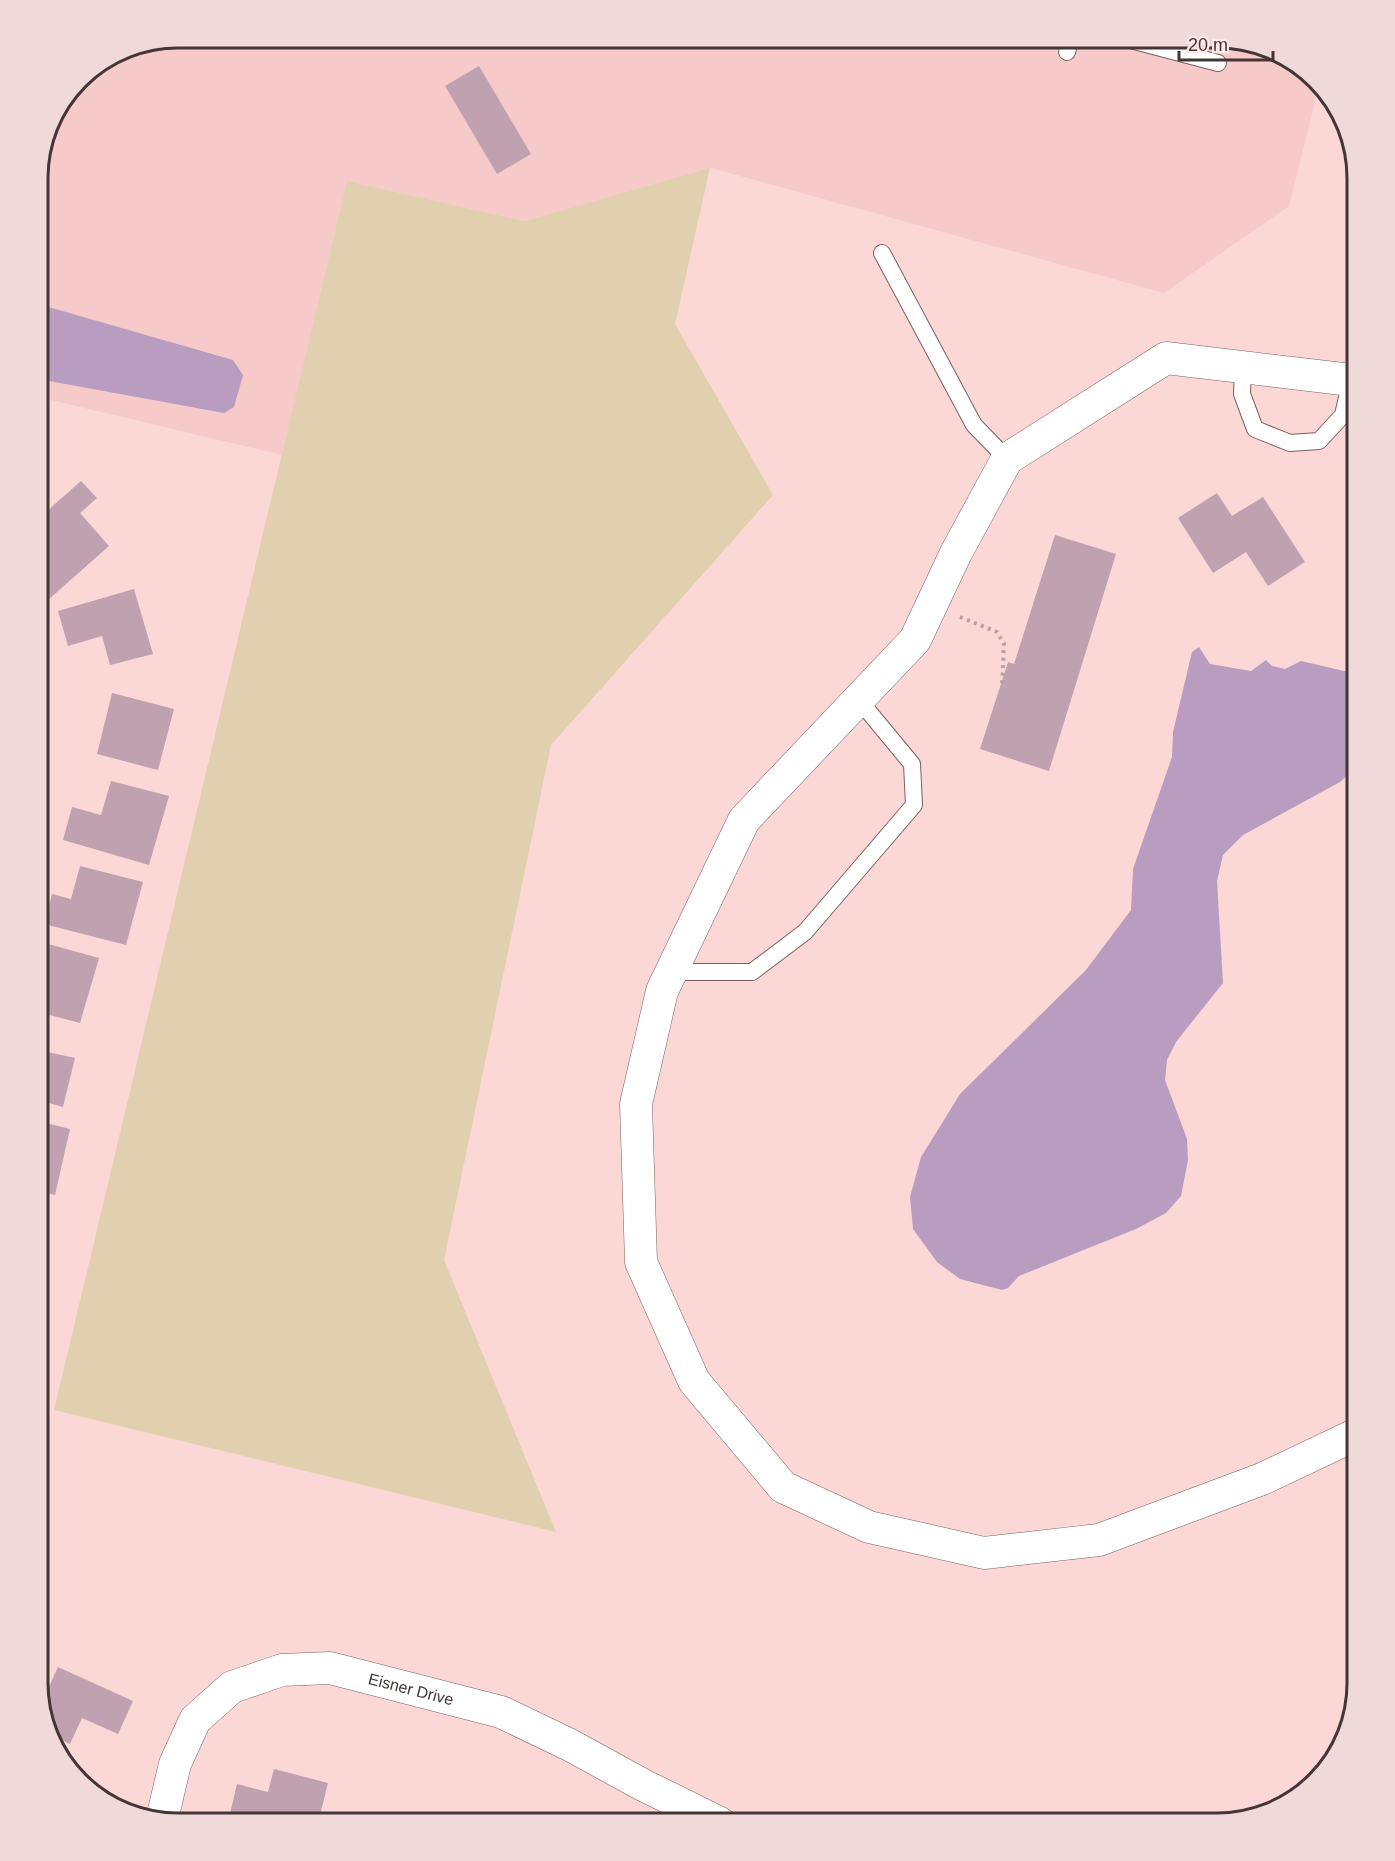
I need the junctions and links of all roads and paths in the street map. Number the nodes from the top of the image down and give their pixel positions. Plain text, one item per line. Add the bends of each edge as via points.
1 (1161, 48) edge
2 (1218, 63) dead end
3 (882, 253) dead end
4 (1243, 367) junction
5 (1347, 377) edge
6 (1347, 402) edge
7 (1007, 459) junction
8 (932, 605) junction
9 (1002, 685) dead end
10 (859, 700) junction
11 (671, 972) junction
12 (1347, 1439) edge
13 (164, 1812) edge
14 (699, 1813) edge

1 - 2 lane
3 - 7 lane via 974,425
4 - 5 street
4 - 6 lane via 1242,394 1255,429 1290,443 1319,441 1343,415
4 - 7 street via 1166,358
7 - 8 street
8 - 9 path via 997,632 1004,645
8 - 10 street via 915,640
10 - 11 street via 744,820
10 - 11 lane via 912,764 914,805 805,932 752,972
11 - 12 street via 662,991 636,1104 641,1262 694,1381 783,1487 869,1527 984,1553 1099,1540 1262,1479
13 - 14 street, Eisner Drive via 175,1764 195,1720 232,1687 282,1670 330,1668 501,1712

